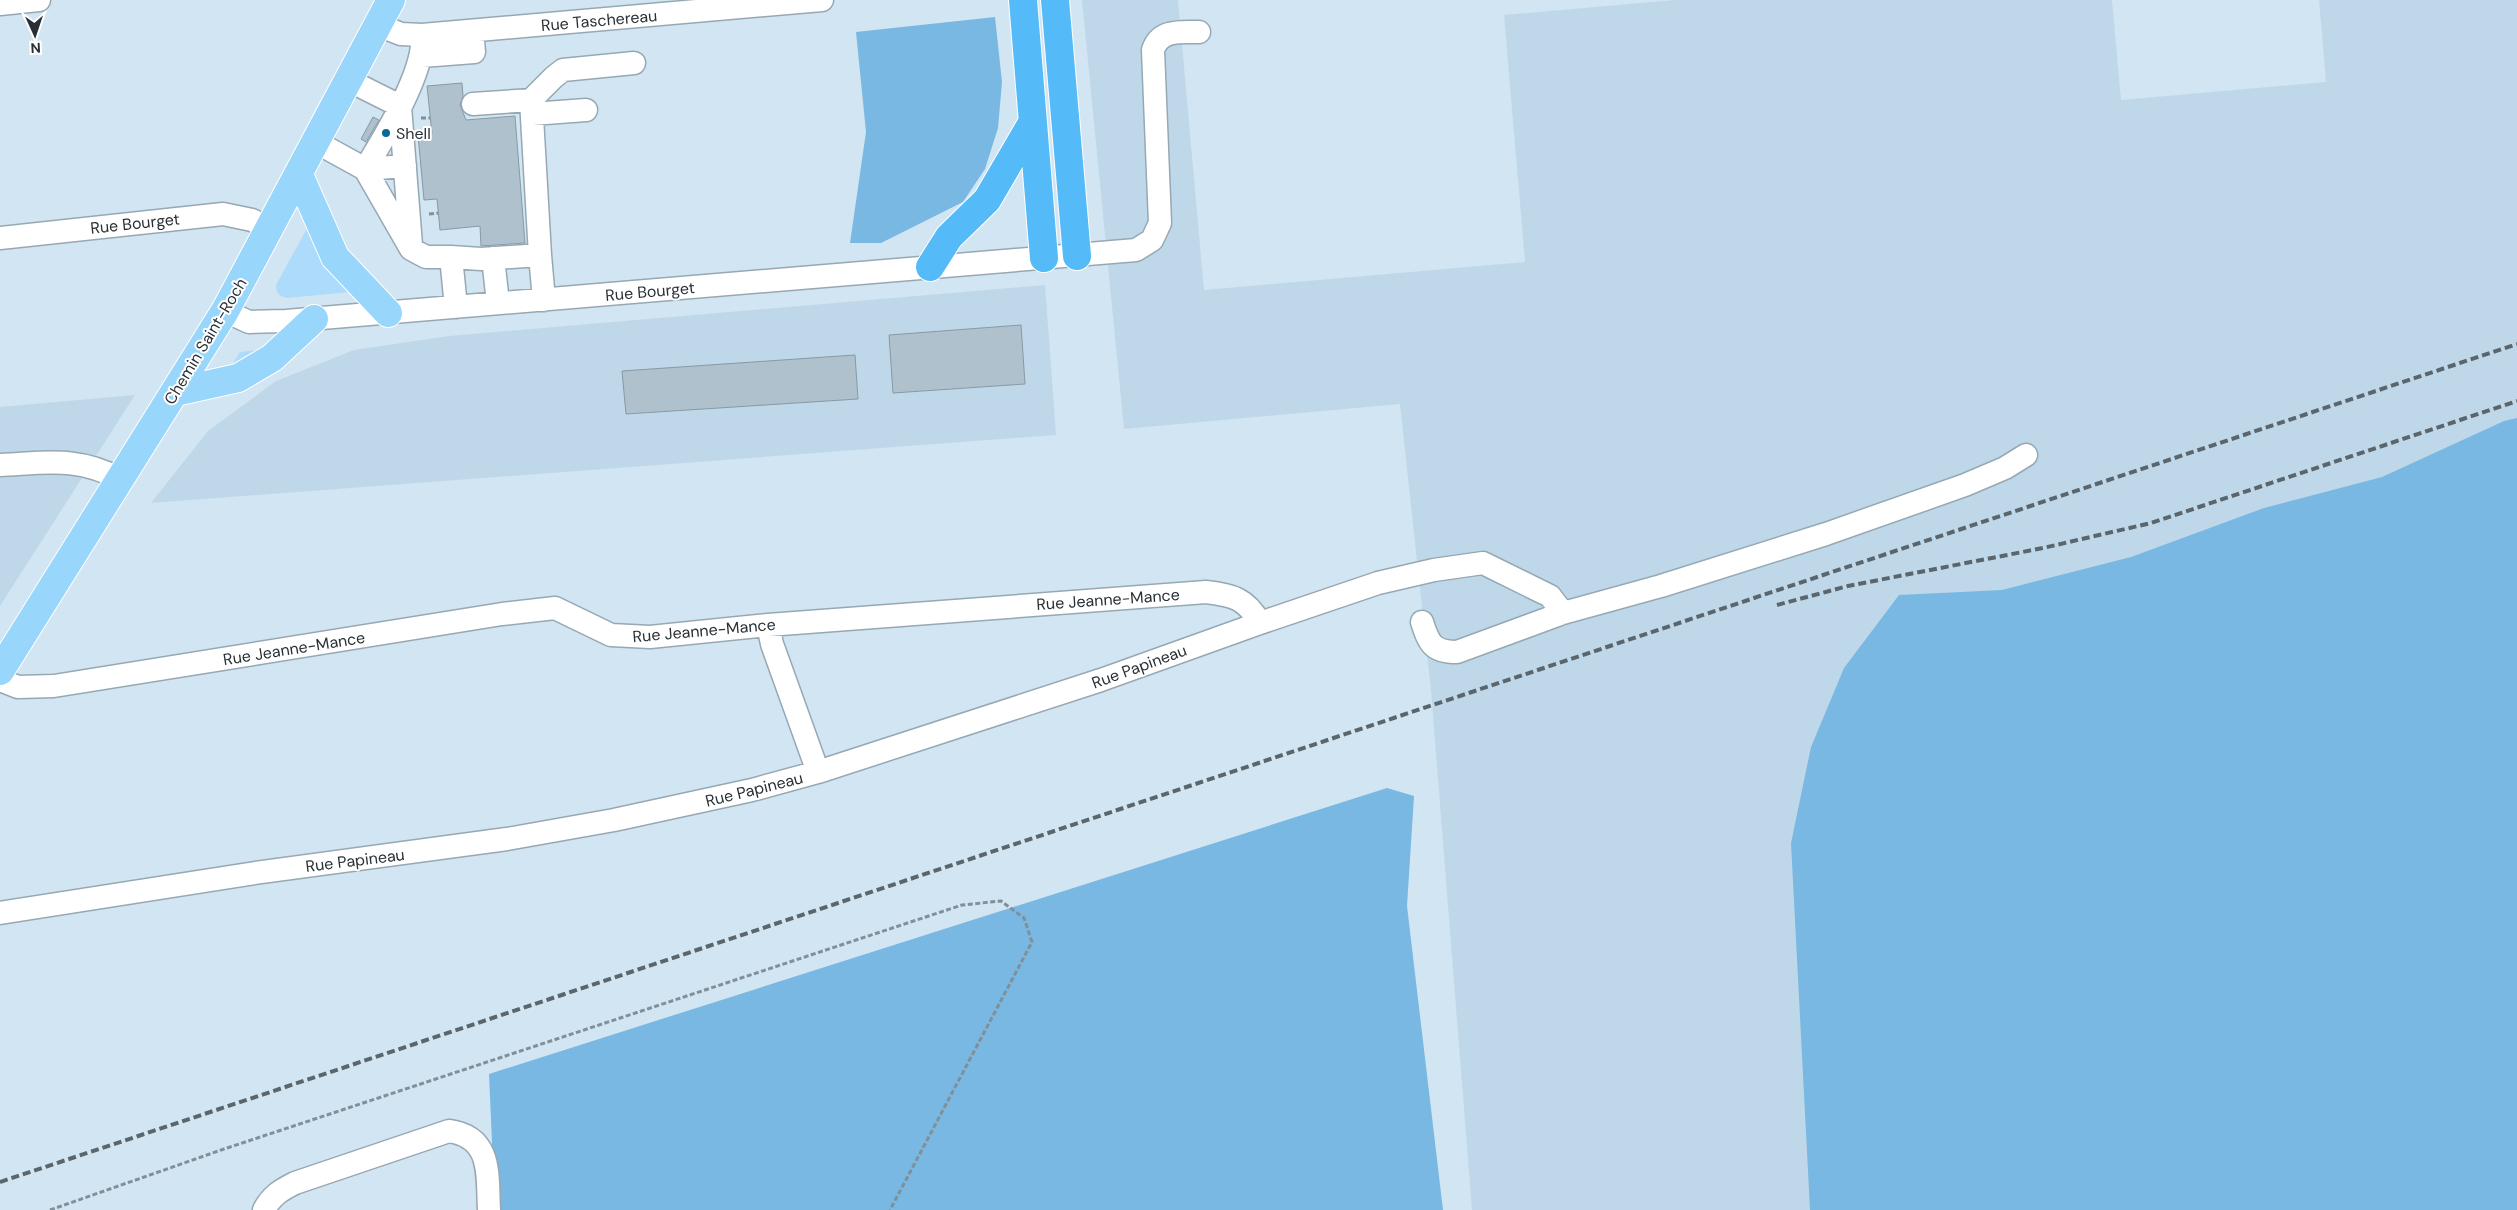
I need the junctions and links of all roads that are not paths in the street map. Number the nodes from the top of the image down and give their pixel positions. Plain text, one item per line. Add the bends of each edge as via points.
1 (39, 0) edge
2 (391, 0) edge
3 (822, 0) edge
4 (1023, 0) edge
5 (1055, 0) edge
6 (0, 4) edge
7 (378, 25) junction
8 (1199, 32) dead end
9 (422, 46) junction
10 (634, 63) dead end
11 (348, 80) junction
12 (473, 104) dead end
13 (400, 106) junction
14 (532, 107) junction
15 (586, 110) dead end
16 (1032, 123) junction
17 (316, 142) junction
18 (405, 166) junction
19 (366, 169) junction
20 (299, 174) junction
21 (269, 229) junction
22 (0, 238) edge
23 (411, 249) junction
24 (540, 255) junction
25 (1077, 256) junction
26 (451, 257) junction
27 (494, 258) junction
28 (1044, 258) junction
29 (930, 267) junction
30 (544, 300) junction
31 (498, 304) junction
32 (456, 307) junction
33 (225, 311) junction
34 (388, 313) junction
35 (314, 319) junction
36 (175, 392) junction
37 (2026, 455) dead end
38 (0, 465) edge
39 (120, 479) junction
40 (1563, 613) junction
41 (1422, 622) dead end
42 (1260, 623) junction
43 (768, 625) junction
44 (0, 670) edge
45 (0, 680) edge
46 (818, 772) junction
47 (0, 913) edge
48 (264, 1210) edge
49 (489, 1210) edge

1 - 6 street
2 - 7 main road, Chemin Saint-Roch
3 - 9 street, Rue Taschereau via 472,32
4 - 16 highway
5 - 25 highway
7 - 9 street, Rue Taschereau
7 - 11 main road, Chemin Saint-Roch
8 - 25 street, Rue Bourget via 1163,35 1153,50 1160,213 1156,235 1136,250
9 - 13 street
10 - 14 street via 563,70
11 - 13 street
11 - 17 main road, Chemin Saint-Roch
12 - 14 street
13 - 18 street
13 - 19 street
14 - 15 street
14 - 24 street
16 - 28 highway
16 - 29 highway via 986,200 949,237
17 - 19 street
17 - 20 main road, Chemin Saint-Roch
18 - 19 street
18 - 23 street
19 - 23 street
20 - 21 main road, Chemin Saint-Roch
20 - 34 main road via 335,256
21 - 22 street, Rue Bourget via 238,216 222,214
21 - 33 main road, Chemin Saint-Roch
23 - 26 street via 426,257
24 - 27 street
24 - 30 street
25 - 28 street, Rue Bourget
26 - 27 street
26 - 32 street
27 - 31 street
28 - 29 street, Rue Bourget
29 - 30 street, Rue Bourget
30 - 31 street, Rue Bourget
31 - 32 street, Rue Bourget
32 - 34 street, Rue Bourget
33 - 35 street, Rue Bourget via 256,323
33 - 36 main road, Chemin Saint-Roch
34 - 35 street, Rue Bourget
35 - 36 main road via 272,358 238,378
36 - 39 main road, Chemin Saint-Roch
37 - 40 street via 1965,485 1826,534
38 - 39 street via 74,462 100,468
39 - 44 main road, Chemin Saint-Roch
40 - 41 street via 1457,652 1444,652 1434,647
40 - 42 street, Rue Papineau via 1550,596 1483,563 1378,583
42 - 43 street, Rue Jeanne-Mance via 1253,611 1238,598 1206,592
42 - 46 street, Rue Papineau via 1101,680
43 - 45 street, Rue Jeanne-Mance via 628,637 611,635 563,611 548,608 54,686 18,687
43 - 46 street
46 - 47 street, Rue Papineau via 679,807 536,834
48 - 49 street via 279,1191 294,1183 449,1132 464,1133 477,1142 484,1154

